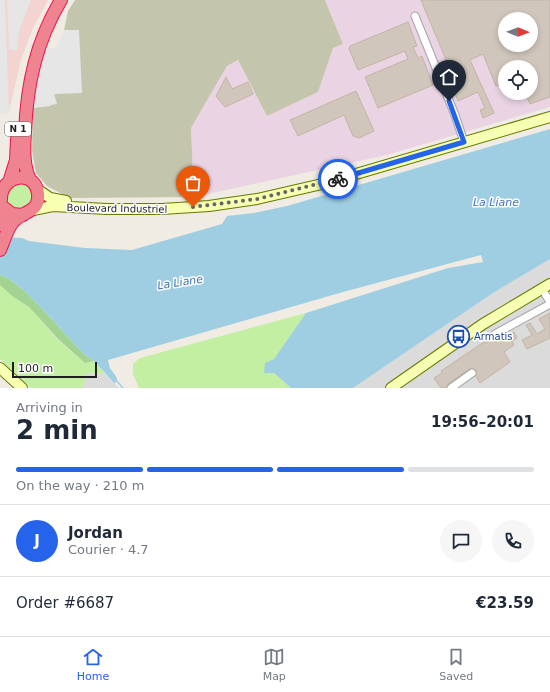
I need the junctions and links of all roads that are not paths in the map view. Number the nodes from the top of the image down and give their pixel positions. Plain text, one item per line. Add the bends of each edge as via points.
1 (52, 0) edge
2 (60, 0) edge
3 (415, 16) dead end
4 (36, 43) junction
5 (29, 63) junction
6 (550, 112) edge
7 (550, 117) edge
8 (463, 140) junction
9 (10, 179) junction
10 (34, 185) junction
11 (2, 204) edge
12 (28, 212) junction
13 (4, 225) edge
14 (0, 250) edge
15 (546, 286) edge
16 (550, 303) edge
17 (495, 334) dead end
18 (0, 368) edge
19 (472, 373) dead end
20 (0, 377) edge
21 (12, 388) edge
22 (22, 388) edge
23 (391, 388) edge
24 (451, 388) edge

1 - 4 highway, N 1
2 - 4 highway, N 1
3 - 8 street
4 - 5 highway, N 1
5 - 9 highway, N 1 via 20,99 16,157
5 - 10 highway, N 1 via 24,144 26,168
6 - 8 street, Boulevard Industriel
7 - 8 street, Boulevard Industriel
8 - 10 street, Boulevard Industriel via 307,182 220,199 102,204 54,199 44,196
8 - 12 street, Boulevard Industriel via 316,186 243,201 162,209 51,206
9 - 10 highway via 20,177
9 - 11 highway via 2,188
10 - 12 highway via 38,199
11 - 12 highway via 11,214
11 - 13 highway
12 - 13 highway
13 - 14 highway
15 - 16 street
15 - 23 street via 484,324
16 - 17 street
18 - 22 street
19 - 24 street
20 - 21 street

